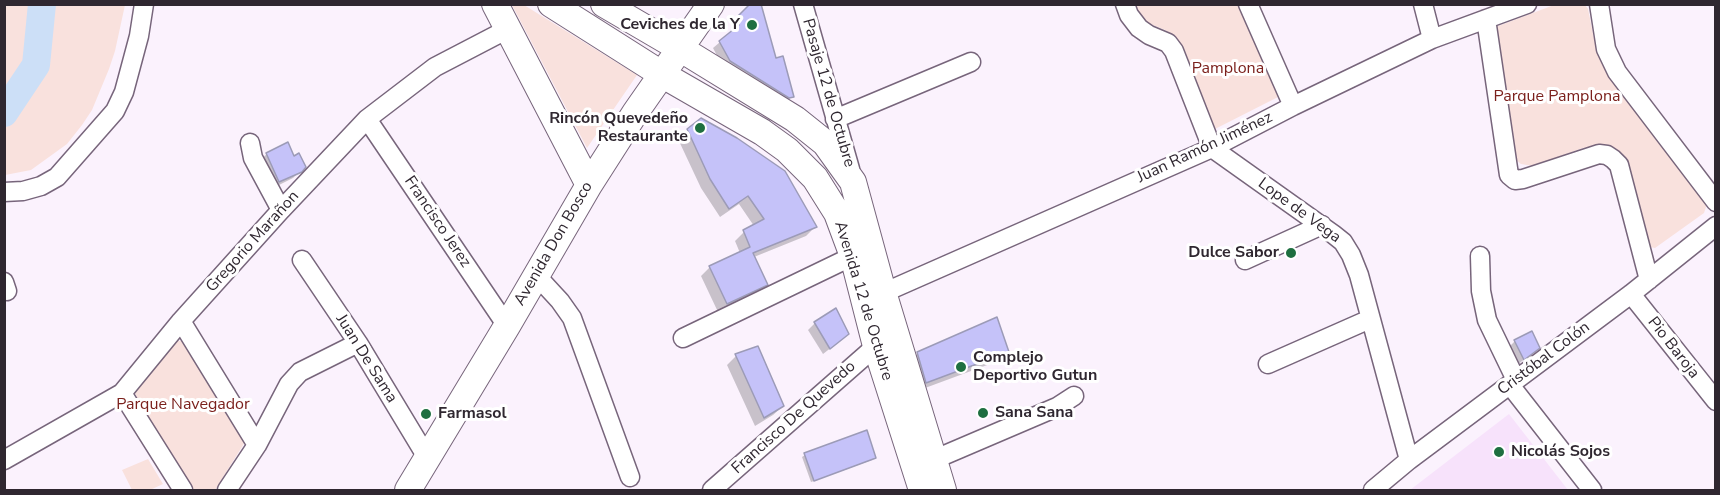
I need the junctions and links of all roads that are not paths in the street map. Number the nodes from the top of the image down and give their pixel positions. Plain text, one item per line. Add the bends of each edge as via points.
1 (144, 4) edge
2 (495, 4) edge
3 (551, 4) edge
4 (604, 4) edge
5 (711, 4) edge
6 (803, 4) edge
7 (1125, 4) edge
8 (1248, 4) edge
9 (1423, 4) edge
10 (1527, 4) edge
11 (1599, 4) edge
12 (1486, 19) junction
13 (508, 29) junction
14 (1432, 39) junction
15 (681, 49) junction
16 (971, 62) dead end
17 (663, 75) junction
18 (1293, 106) junction
19 (367, 119) junction
20 (835, 119) junction
21 (250, 143) dead end
22 (1212, 148) junction
23 (853, 182) junction
24 (589, 185) junction
25 (4, 192) edge
26 (1716, 202) edge
27 (281, 210) junction
28 (1322, 225) junction
29 (1716, 226) edge
30 (853, 256) junction
31 (1480, 256) dead end
32 (302, 260) dead end
33 (1245, 260) dead end
34 (536, 275) junction
35 (1649, 280) junction
36 (883, 293) junction
37 (1631, 294) junction
38 (1370, 319) junction
39 (181, 321) junction
40 (507, 326) junction
41 (683, 338) dead end
42 (886, 341) junction
43 (358, 343) junction
44 (1268, 364) dead end
45 (1513, 383) junction
46 (122, 393) junction
47 (1074, 396) dead end
48 (1716, 402) edge
49 (257, 445) junction
50 (428, 459) junction
51 (4, 460) edge
52 (933, 460) junction
53 (1409, 460) junction
54 (630, 477) dead end
55 (1388, 484) edge
56 (720, 488) edge
57 (183, 490) edge
58 (226, 490) edge
59 (408, 490) edge
60 (922, 490) edge
61 (943, 490) edge
62 (1373, 490) edge
63 (1592, 490) edge

1 - 25 street via 130,70 115,111 57,177 41,186
2 - 13 main road
3 - 17 main road, Avenida 12 de Octubre
4 - 15 main road, Avenida 12 de Octubre
5 - 15 main road, Avenida Don Bosco
6 - 20 street, Pasaje 12 de Octubre
7 - 22 street via 1139,28 1168,43 1174,51
8 - 18 street
9 - 14 street
10 - 12 street, Juan Ramón Jiménez
11 - 26 street via 1606,49 1617,72
12 - 14 street, Juan Ramón Jiménez
12 - 35 street via 1509,175 1515,180 1523,179 1590,156 1610,157 1619,165
13 - 19 street, Gregorio Marañon via 435,67
13 - 24 main road
14 - 18 street, Juan Ramón Jiménez
15 - 17 main road, Avenida Don Bosco
15 - 23 main road, Avenida 12 de Octubre via 795,119 825,142
16 - 20 street
17 - 24 main road, Avenida Don Bosco
17 - 30 main road, Avenida 12 de Octubre via 787,150 815,178 837,213
18 - 22 street, Juan Ramón Jiménez
19 - 27 street, Gregorio Marañon
19 - 40 street, Francisco Jerez
20 - 23 street, Pasaje 12 de Octubre
21 - 27 street via 253,158
22 - 28 street, Lope de Vega
22 - 36 street, Juan Ramón Jiménez
23 - 36 main road, Avenida 12 de Octubre
24 - 34 main road, Avenida Don Bosco
27 - 39 street, Gregorio Marañon
28 - 33 street
28 - 38 street, Lope de Vega via 1343,242 1351,255
29 - 35 street, Cristóbal Colón
30 - 41 street
30 - 42 main road, Avenida 12 de Octubre
31 - 45 street via 1487,320
32 - 43 street, Juan De Sama
34 - 40 main road, Avenida Don Bosco
34 - 54 street via 572,318
35 - 37 street, Cristóbal Colón
36 - 42 main road, Avenida 12 de Octubre
37 - 45 street, Cristóbal Colón
37 - 48 street, Pio Baroja
38 - 44 street
38 - 53 street, Lope de Vega
39 - 46 street, Gregorio Marañon
39 - 49 street
40 - 50 main road, Avenida Don Bosco
42 - 52 main road, Avenida 12 de Octubre
42 - 56 street, Francisco De Quevedo
42 - 60 main road, Avenida 12 de Octubre
43 - 49 street via 300,372 289,384
43 - 50 street, Juan De Sama
45 - 53 street, Cristóbal Colón
45 - 63 street
46 - 51 street, Gregorio Marañon
46 - 57 street
47 - 52 street
49 - 58 street
50 - 59 main road, Avenida Don Bosco
52 - 61 main road, Avenida 12 de Octubre
53 - 55 street, Cristóbal Colón
55 - 62 street, Cristóbal Colón

